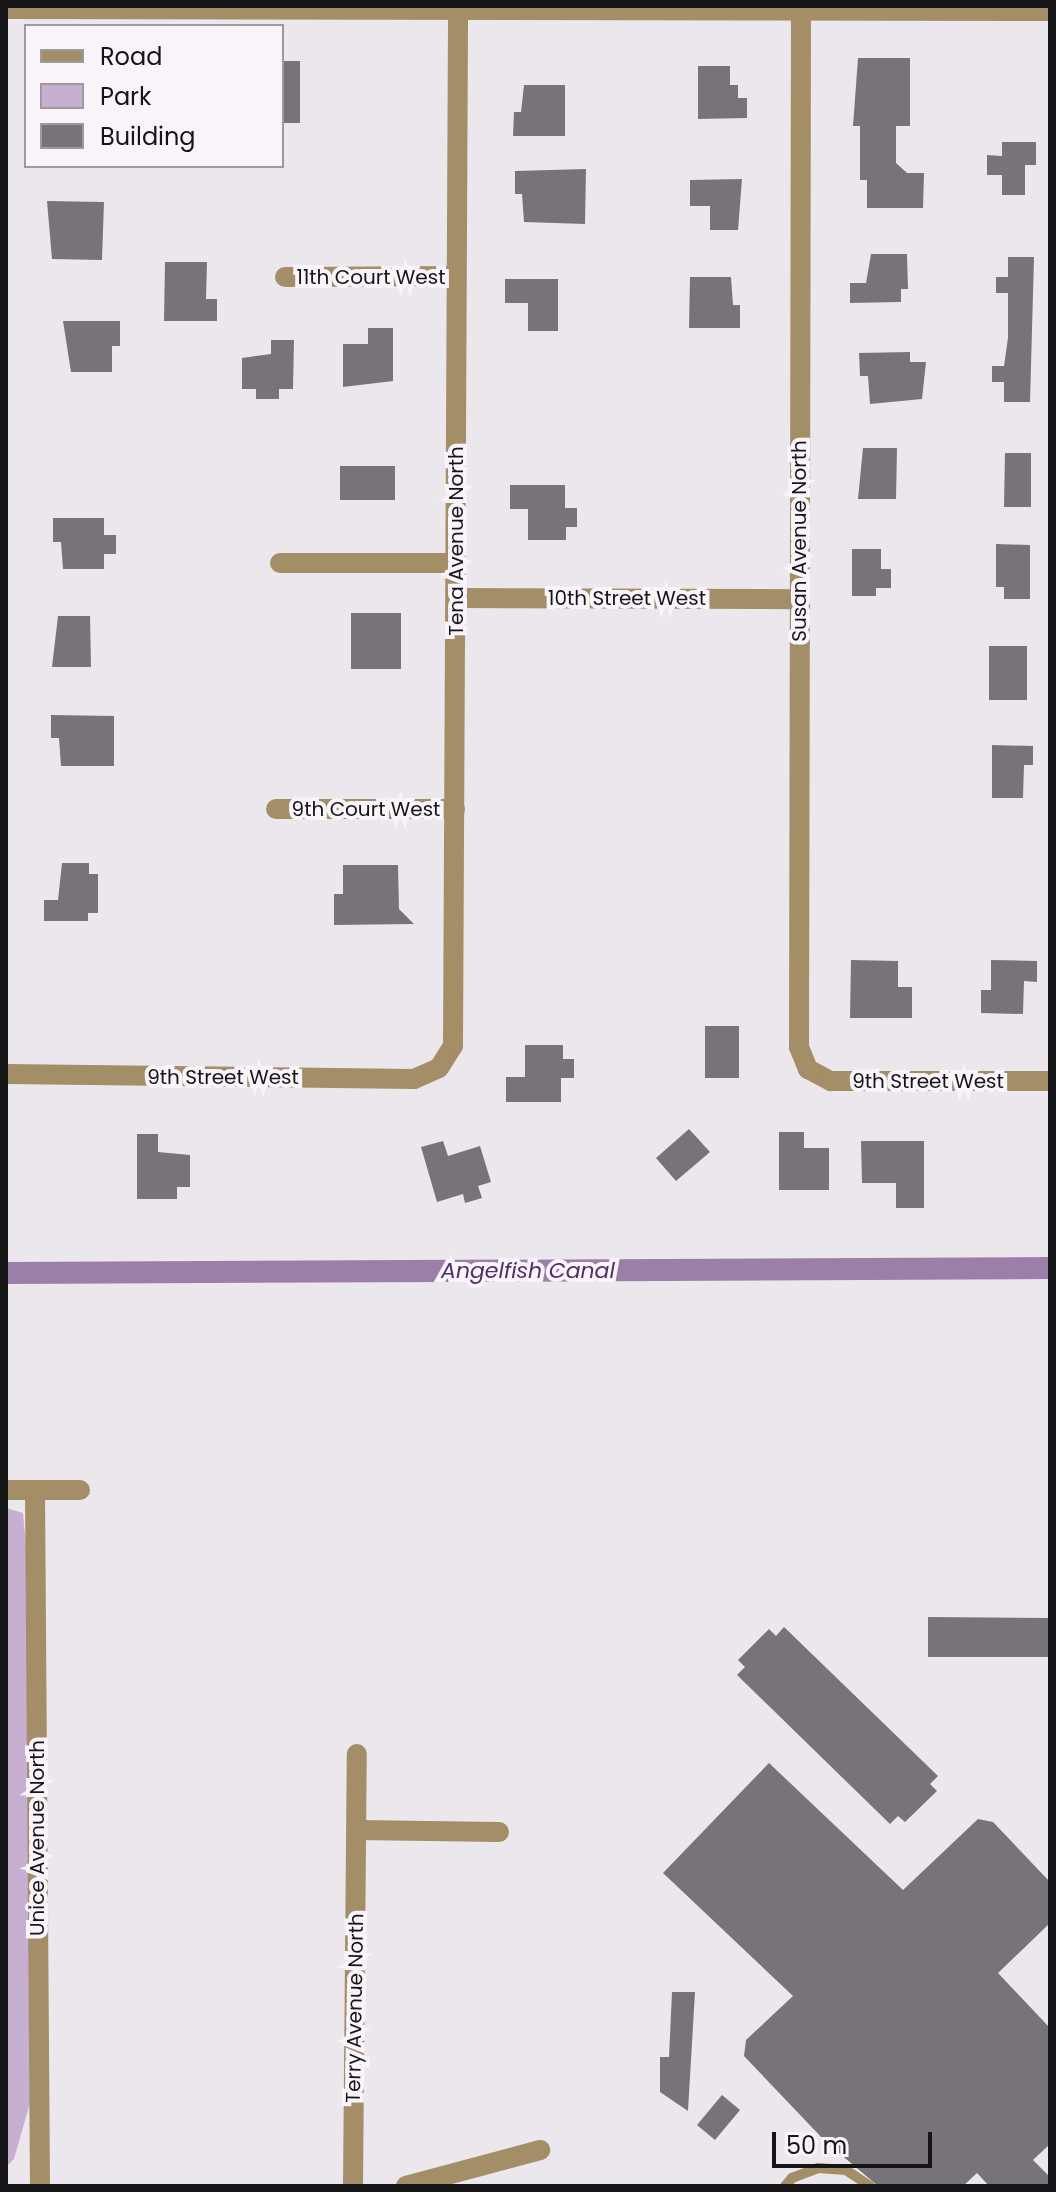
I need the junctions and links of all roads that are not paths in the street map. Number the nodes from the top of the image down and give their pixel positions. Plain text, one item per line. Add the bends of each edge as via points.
1 (754, 8) edge
2 (6, 9) edge
3 (458, 10) junction
4 (801, 11) junction
5 (1050, 11) edge
6 (456, 276) junction
7 (285, 277) dead end
8 (280, 563) dead end
9 (456, 563) junction
10 (457, 598) junction
11 (798, 599) junction
12 (276, 809) dead end
13 (455, 809) junction
14 (439, 1068) joint
15 (808, 1069) joint
16 (6, 1074) edge
17 (1050, 1081) edge
18 (6, 1490) edge
19 (35, 1490) junction
20 (80, 1490) dead end
21 (357, 1754) dead end
22 (357, 1830) junction
23 (499, 1832) dead end
24 (540, 2150) dead end
25 (40, 2186) edge
26 (353, 2186) edge
27 (406, 2186) edge
28 (785, 2186) edge
29 (870, 2186) edge

1 - 3 street
1 - 4 street
2 - 3 street
3 - 6 street, Tena Avenue North
4 - 5 street
4 - 11 street, Susan Avenue North
6 - 7 street, 11th Court West
6 - 9 street, Tena Avenue North
8 - 9 street
9 - 10 street, Tena Avenue North
10 - 11 street, 10th Street West
10 - 13 street, Tena Avenue North
11 - 15 street, Susan Avenue North via 797,971 799,1047
12 - 13 street, 9th Court West
13 - 14 street, Tena Avenue North via 453,1046
14 - 16 street, 9th Street West via 414,1079
15 - 17 street, 9th Street West via 831,1081
18 - 19 street
19 - 20 street
19 - 25 street, Unice Avenue North
21 - 22 street, Terry Avenue North
22 - 23 street
22 - 26 street, Terry Avenue North
24 - 27 street
28 - 29 lane via 818,2168 846,2170

